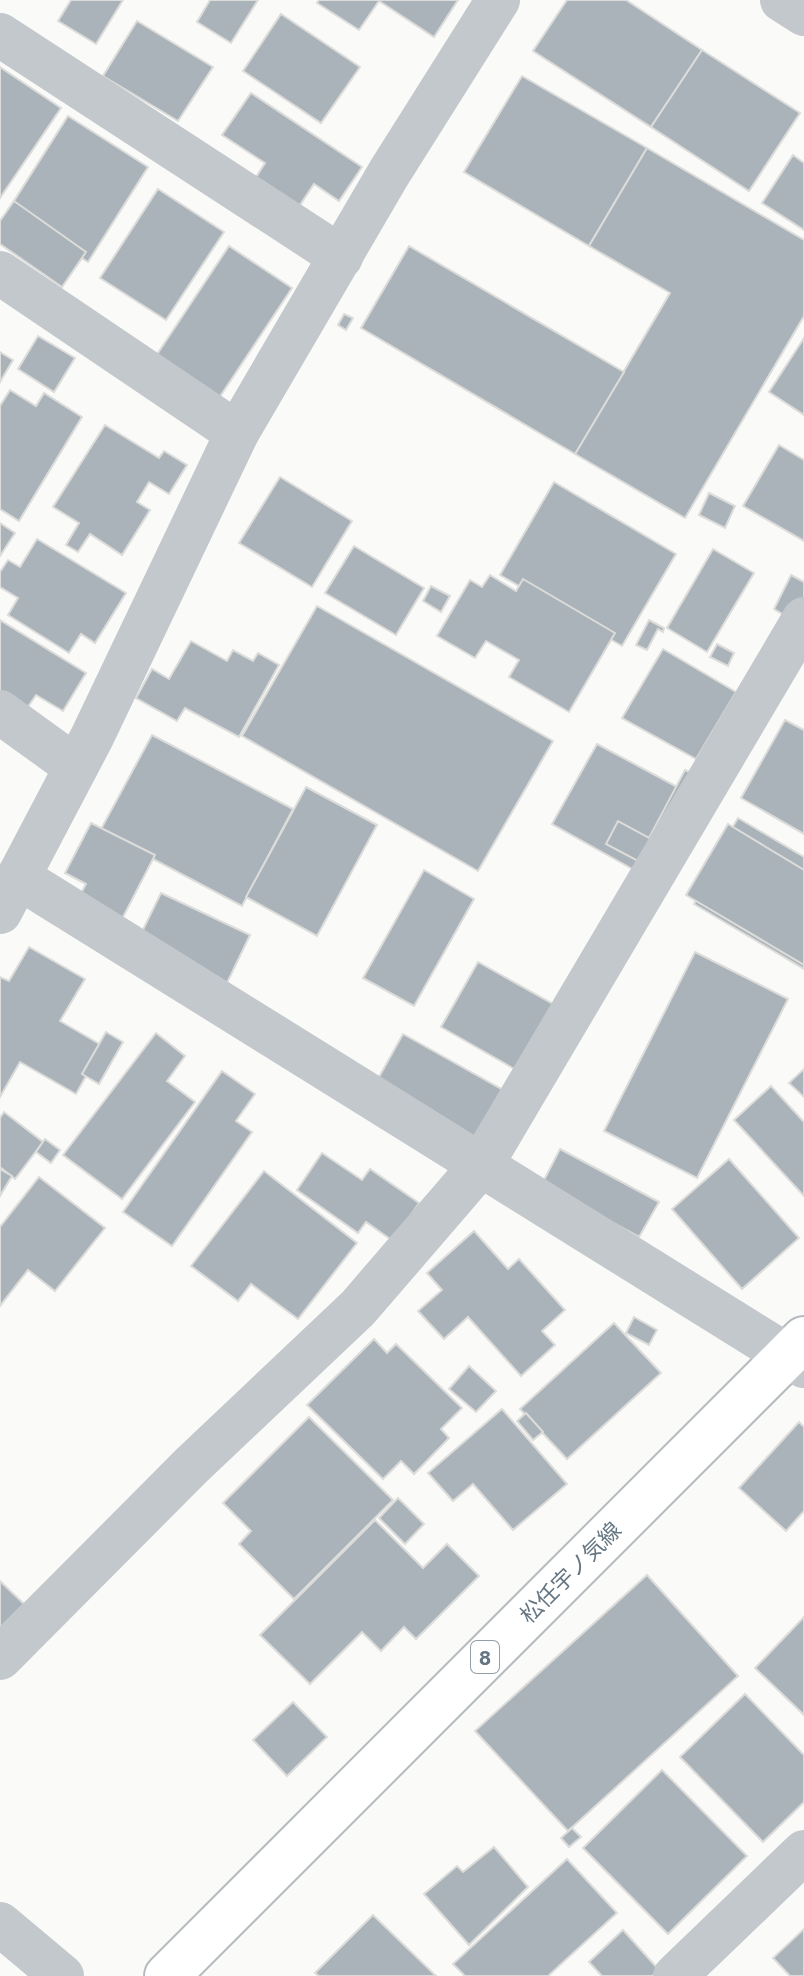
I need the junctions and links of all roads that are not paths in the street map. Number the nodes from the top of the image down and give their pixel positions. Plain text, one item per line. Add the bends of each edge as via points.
1 (498, 0) edge
2 (782, 0) edge
3 (804, 14) edge
4 (0, 35) edge
5 (341, 257) junction
6 (0, 273) edge
7 (237, 433) junction
8 (804, 619) edge
9 (0, 712) edge
10 (76, 767) junction
11 (9, 894) edge
12 (482, 1164) junction
13 (798, 1354) edge
14 (0, 1658) edge
15 (804, 1852) edge
16 (0, 1924) edge
17 (62, 1976) edge
18 (167, 1976) edge
19 (675, 1976) edge

1 - 5 street
2 - 3 street
4 - 5 street
5 - 7 street
6 - 7 street
7 - 10 street
8 - 12 street
9 - 10 street
10 - 11 street
11 - 12 street
12 - 13 street
12 - 14 street via 358,1308
13 - 18 main road, 松任宇ノ気線 / 8
15 - 19 street
16 - 17 street

